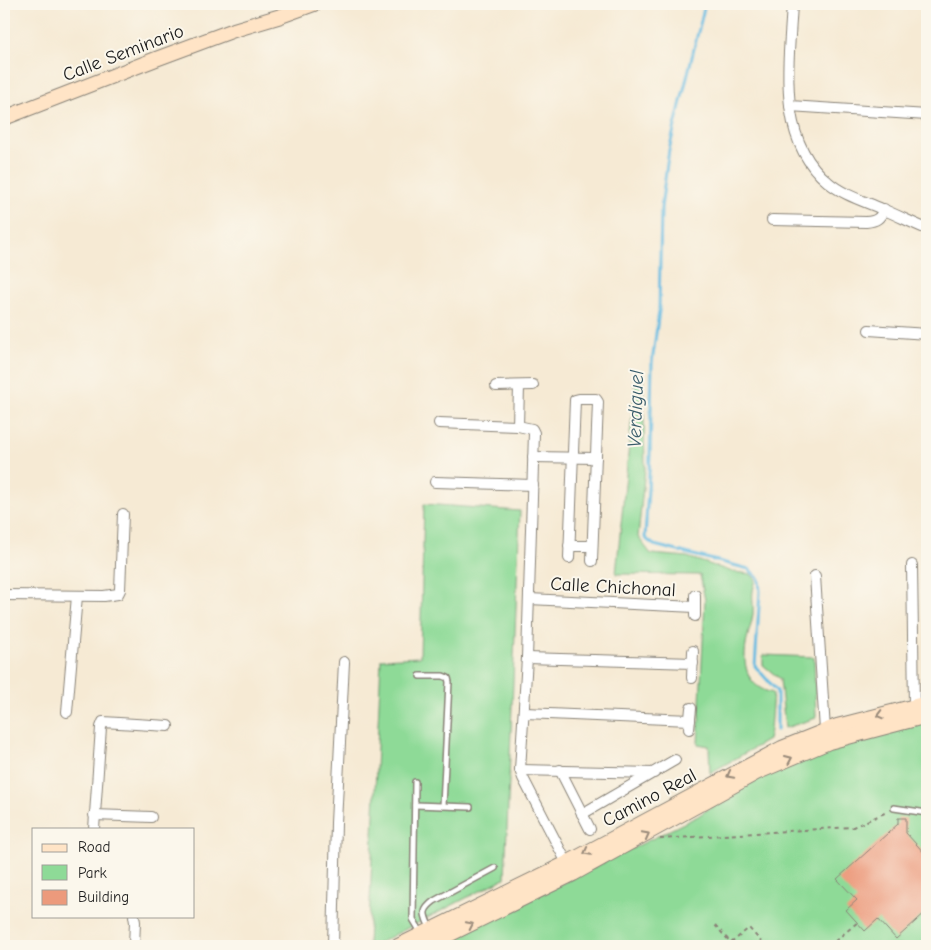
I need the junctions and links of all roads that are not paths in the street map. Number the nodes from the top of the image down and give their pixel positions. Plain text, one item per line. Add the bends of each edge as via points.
1 (314, 4) edge
2 (792, 4) edge
3 (790, 106) junction
4 (927, 115) edge
5 (4, 118) edge
6 (884, 209) junction
7 (772, 220) dead end
8 (927, 229) edge
9 (869, 330) dead end
10 (927, 334) edge
11 (533, 385) dead end
12 (496, 386) dead end
13 (519, 386) junction
14 (439, 423) dead end
15 (518, 426) junction
16 (533, 457) junction
17 (596, 458) junction
18 (572, 459) junction
19 (435, 482) dead end
20 (533, 485) junction
21 (123, 514) dead end
22 (569, 546) junction
23 (592, 546) junction
24 (569, 558) dead end
25 (592, 561) dead end
26 (912, 565) dead end
27 (815, 576) dead end
28 (4, 595) edge
29 (695, 595) dead end
30 (77, 596) junction
31 (529, 600) junction
32 (693, 650) dead end
33 (527, 658) junction
34 (344, 662) dead end
35 (693, 663) junction
36 (420, 676) dead end
37 (692, 678) dead end
38 (921, 704) edge
39 (691, 708) dead end
40 (67, 712) dead end
41 (525, 713) junction
42 (927, 716) edge
43 (168, 726) dead end
44 (861, 726) junction
45 (826, 730) junction
46 (675, 760) dead end
47 (520, 770) junction
48 (560, 770) junction
49 (654, 773) junction
50 (415, 782) dead end
51 (414, 805) junction
52 (443, 806) junction
53 (470, 807) dead end
54 (894, 808) road end
55 (926, 812) edge
56 (582, 814) junction
57 (94, 815) junction
58 (151, 817) dead end
59 (927, 819) edge
60 (94, 828) edge
61 (590, 829) dead end
62 (496, 868) dead end
63 (570, 868) junction
64 (134, 918) edge
65 (429, 939) edge
66 (134, 946) edge
67 (333, 946) edge
68 (398, 946) edge

1 - 5 main road, Calle Seminario via 173,52
2 - 3 street
3 - 4 street
3 - 6 street via 797,142 814,169 841,191
6 - 7 street via 881,217 866,222
6 - 8 street
9 - 10 street
11 - 13 street
12 - 13 street
13 - 15 street
14 - 15 street
15 - 16 street via 532,429
16 - 18 street
16 - 20 street
17 - 18 street
17 - 18 street via 598,402 596,399 579,398 575,400
17 - 23 street
18 - 22 street
19 - 20 street
20 - 31 street
21 - 30 street via 118,594
22 - 23 street
22 - 24 street
23 - 25 street
26 - 38 street
27 - 45 street
28 - 30 street
29 - 31 street, Calle Chichonal via 695,612
30 - 40 street
31 - 33 street
32 - 35 street
33 - 35 street
33 - 41 street
34 - 67 street
35 - 37 street
36 - 52 lane via 443,676 449,682
38 -> 44 main road, Camino Real
39 - 41 street via 690,724
41 - 47 street
42 - 44 main road, Camino Real
43 - 57 street via 103,722
44 - 45 main road, Camino Real
63 -> 44 main road, Camino Real via 650,833 756,773
45 -> 63 main road, Camino Real via 754,762
46 - 49 street
47 - 48 street
47 - 63 street
48 - 49 street
48 - 56 street
49 - 56 street
50 - 51 lane
51 - 52 lane
51 - 65 lane via 413,919
52 - 53 lane
54 - 55 lane
55 - 59 lane
56 - 61 street
57 - 58 street
57 - 60 street
62 - 65 lane via 428,906 424,911
63 - 65 main road, Camino Real
64 - 66 street
65 - 68 main road, Camino Real

